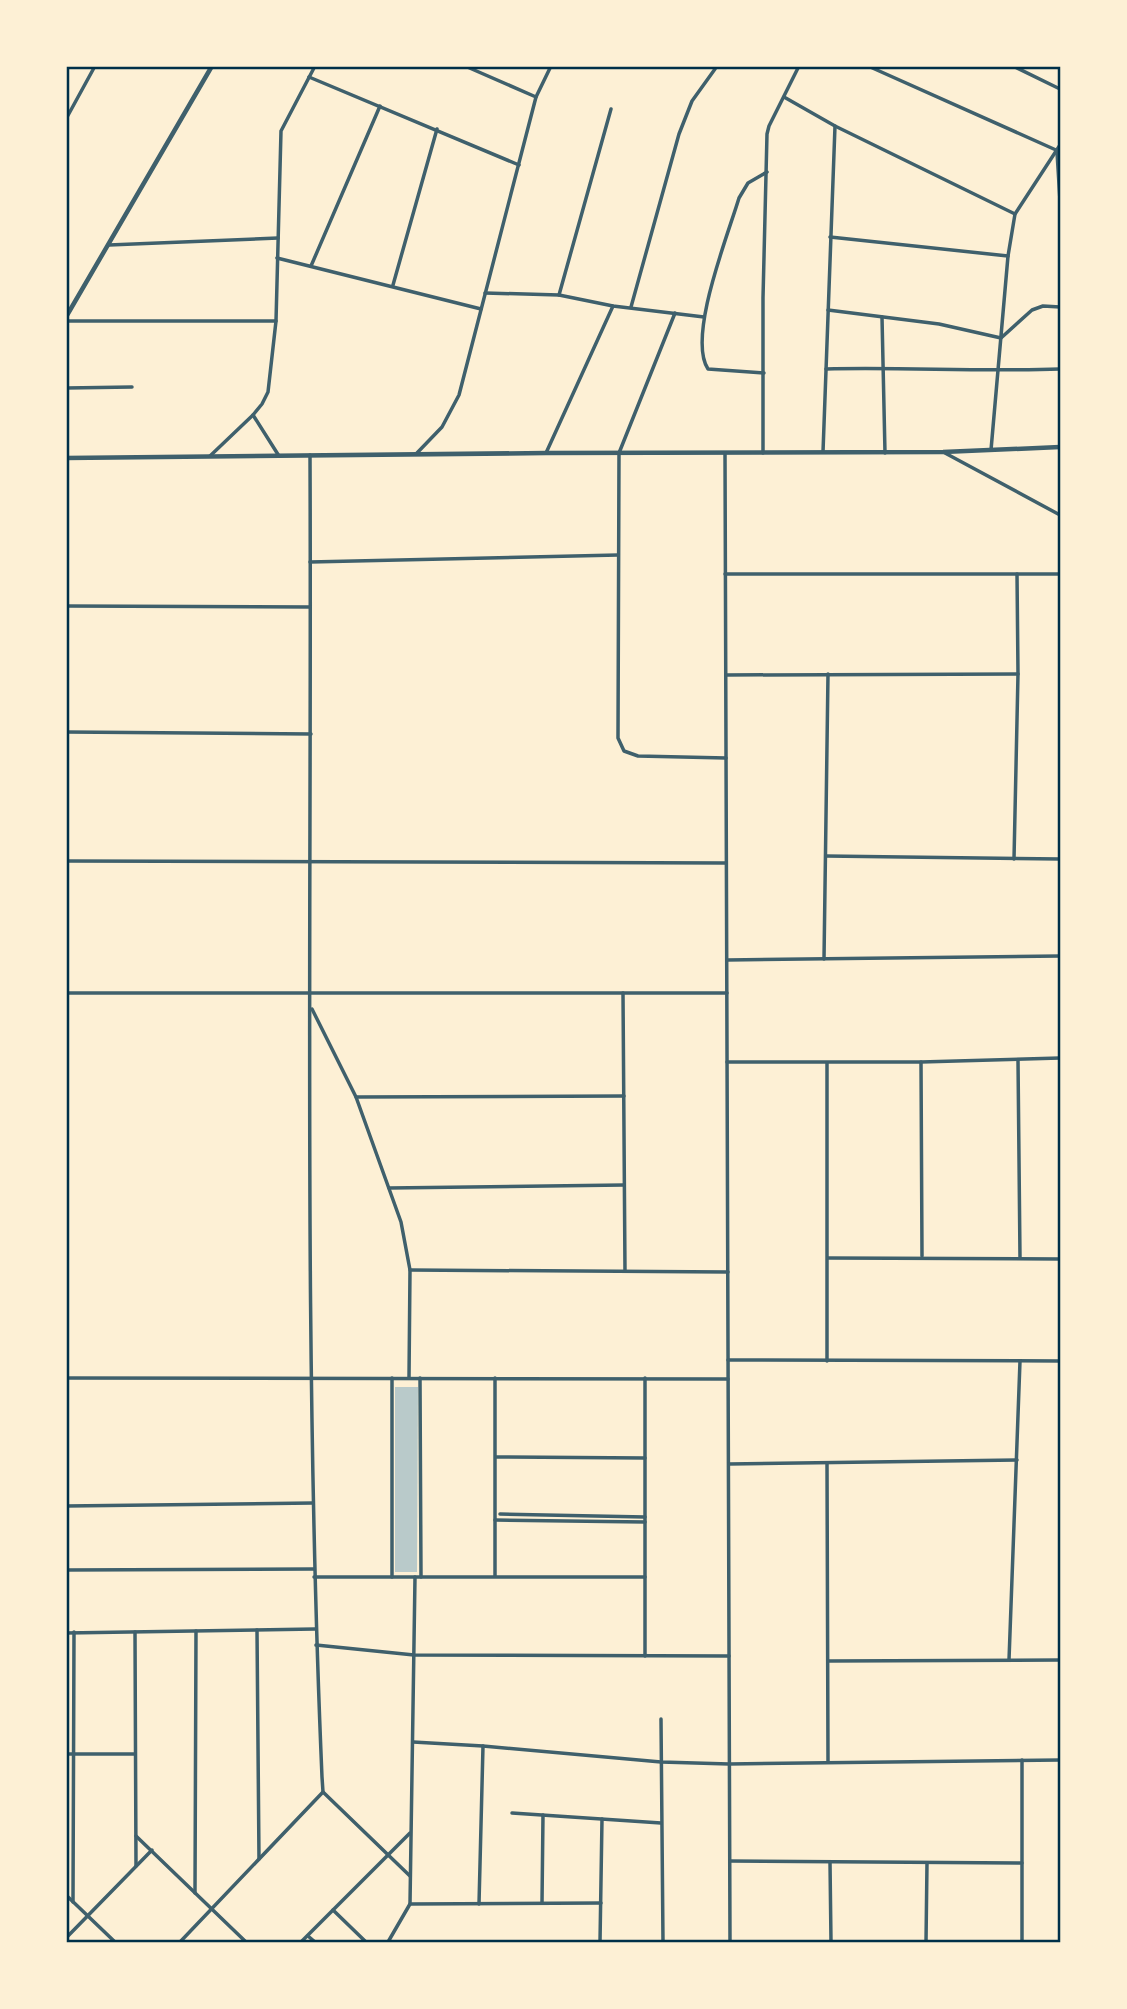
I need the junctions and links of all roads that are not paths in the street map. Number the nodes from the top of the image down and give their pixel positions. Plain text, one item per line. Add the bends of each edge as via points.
1 (95, 66) edge
2 (212, 66) edge
3 (316, 66) edge
4 (465, 66) edge
5 (551, 66) edge
6 (799, 66) edge
7 (868, 66) edge
8 (1013, 66) edge
9 (1026, 66) edge
10 (715, 69) dead end
11 (1025, 72) junction
12 (309, 77) junction
13 (1060, 89) edge
14 (536, 97) junction
15 (784, 97) junction
16 (380, 106) junction
17 (611, 109) dead end
18 (66, 119) edge
19 (835, 126) junction
20 (437, 129) junction
21 (1060, 145) edge
22 (1056, 150) junction
23 (519, 164) junction
24 (767, 172) junction
25 (1060, 195) edge
26 (1060, 201) edge
27 (1015, 214) junction
28 (830, 237) junction
29 (278, 238) junction
30 (108, 245) junction
31 (1009, 256) junction
32 (277, 258) junction
33 (311, 266) junction
34 (393, 286) junction
35 (485, 293) junction
36 (559, 295) junction
37 (614, 306) junction
38 (631, 307) junction
39 (1060, 307) edge
40 (481, 309) junction
41 (828, 310) junction
42 (675, 313) junction
43 (704, 317) junction
44 (882, 317) junction
45 (66, 319) edge
46 (276, 321) junction
47 (1001, 338) junction
48 (884, 368) junction
49 (826, 369) junction
50 (1060, 369) edge
51 (998, 371) junction
52 (764, 373) junction
53 (132, 387) dead end
54 (66, 388) edge
55 (253, 415) junction
56 (1060, 447) edge
57 (991, 451) junction
58 (823, 452) junction
59 (943, 452) junction
60 (546, 453) junction
61 (619, 453) junction
62 (725, 453) junction
63 (763, 453) junction
64 (885, 453) junction
65 (416, 454) junction
66 (310, 455) junction
67 (279, 456) junction
68 (208, 457) junction
69 (66, 458) edge
70 (1060, 515) edge
71 (618, 555) junction
72 (310, 562) junction
73 (725, 574) junction
74 (1060, 574) edge
75 (1017, 575) junction
76 (66, 606) edge
77 (310, 607) junction
78 (828, 674) junction
79 (1018, 674) junction
80 (726, 675) junction
81 (66, 732) edge
82 (311, 734) junction
83 (726, 758) junction
84 (826, 856) junction
85 (1014, 859) junction
86 (1060, 859) edge
87 (66, 860) edge
88 (310, 861) junction
89 (726, 863) junction
90 (1060, 956) edge
91 (824, 959) junction
92 (727, 960) junction
93 (66, 993) edge
94 (311, 993) junction
95 (622, 993) junction
96 (727, 993) junction
97 (311, 1007) junction
98 (1060, 1058) edge
99 (1018, 1059) junction
100 (727, 1062) junction
101 (921, 1062) junction
102 (827, 1063) junction
103 (624, 1096) junction
104 (356, 1097) junction
105 (624, 1185) junction
106 (389, 1188) junction
107 (922, 1257) junction
108 (828, 1258) junction
109 (1020, 1258) junction
110 (1060, 1259) edge
111 (410, 1270) junction
112 (625, 1271) junction
113 (728, 1272) junction
114 (728, 1360) junction
115 (827, 1361) junction
116 (1020, 1361) junction
117 (1060, 1361) edge
118 (66, 1378) edge
119 (312, 1378) junction
120 (392, 1378) junction
121 (409, 1378) junction
122 (420, 1378) junction
123 (495, 1378) junction
124 (645, 1378) junction
125 (728, 1378) junction
126 (496, 1457) junction
127 (645, 1458) junction
128 (1017, 1460) junction
129 (827, 1462) junction
130 (728, 1464) junction
131 (313, 1503) junction
132 (66, 1506) edge
133 (500, 1514) dead end
134 (645, 1519) junction
135 (495, 1520) junction
136 (314, 1569) junction
137 (66, 1570) edge
138 (495, 1576) junction
139 (314, 1577) junction
140 (392, 1577) junction
141 (418, 1577) junction
142 (645, 1577) junction
143 (315, 1629) junction
144 (257, 1630) junction
145 (196, 1631) junction
146 (74, 1632) junction
147 (135, 1632) junction
148 (66, 1633) edge
149 (316, 1645) junction
150 (414, 1655) junction
151 (645, 1656) junction
152 (729, 1656) junction
153 (1009, 1660) junction
154 (1060, 1660) edge
155 (828, 1661) junction
156 (661, 1719) dead end
157 (413, 1742) junction
158 (483, 1746) junction
159 (66, 1754) edge
160 (74, 1754) junction
161 (135, 1754) junction
162 (1022, 1760) junction
163 (1060, 1760) edge
164 (828, 1761) junction
165 (661, 1762) junction
166 (729, 1764) junction
167 (323, 1792) junction
168 (512, 1813) dead end
169 (543, 1815) junction
170 (602, 1819) junction
171 (661, 1823) junction
172 (411, 1831) junction
173 (136, 1836) junction
174 (152, 1850) junction
175 (388, 1854) junction
176 (259, 1859) junction
177 (729, 1861) junction
178 (830, 1862) junction
179 (927, 1863) junction
180 (1022, 1863) junction
181 (136, 1866) junction
182 (410, 1876) junction
183 (195, 1893) junction
184 (66, 1895) edge
185 (73, 1902) junction
186 (479, 1903) junction
187 (542, 1903) junction
188 (601, 1903) junction
189 (410, 1904) junction
190 (211, 1908) junction
191 (333, 1910) junction
192 (89, 1917) junction
193 (308, 1936) junction
194 (66, 1938) edge
195 (115, 1942) edge
196 (180, 1942) edge
197 (246, 1942) edge
198 (301, 1942) edge
199 (315, 1942) edge
200 (366, 1942) edge
201 (388, 1942) edge
202 (600, 1942) edge
203 (663, 1942) edge
204 (730, 1942) edge
205 (831, 1942) edge
206 (926, 1942) edge
207 (1022, 1942) edge

1 - 18 street
2 - 30 street
3 - 12 street
4 - 14 street
5 - 14 street
6 - 15 street
7 - 22 street
8 - 11 street
9 - 11 street
10 - 38 street via 692,101 679,134
11 - 13 street
12 - 16 street
12 - 29 street via 281,131
14 - 23 street
15 - 19 street
15 - 24 street via 769,126
16 - 20 street
16 - 33 street
17 - 36 street
19 - 27 street
19 - 28 street
20 - 23 street
20 - 34 street
21 - 22 street
22 - 25 street
22 - 27 street
23 - 35 street
24 - 43 street via 748,183 740,198
24 - 52 street
25 - 26 street
27 - 31 street
28 - 31 street
28 - 41 street
29 - 30 street
29 - 32 street
30 - 45 street
31 - 47 street
32 - 33 street
32 - 46 street
33 - 34 street
34 - 40 street
35 - 36 street
35 - 40 street
36 - 37 street
37 - 38 street
37 - 60 street
38 - 42 street
39 - 47 street via 1032,310
40 - 65 street via 458,395 442,427
41 - 44 street
41 - 49 street
42 - 43 street
42 - 61 street
43 - 52 street via 703,361 708,369
44 - 47 street
44 - 48 street
45 - 46 street
46 - 55 street via 268,392
47 - 51 street
48 - 49 street
48 - 51 street
48 - 64 street
49 - 58 street
50 - 51 street
51 - 57 street
52 - 63 street
53 - 54 street
55 - 67 street
55 - 68 street
56 - 57 street
57 - 59 street
58 - 63 street
58 - 64 street
59 - 64 street
59 - 70 street
60 - 61 street
60 - 65 street
61 - 62 street
61 - 71 street
62 - 63 street
62 - 73 street
65 - 66 street
66 - 67 street
66 - 72 street
67 - 68 street
68 - 69 street
71 - 72 street
71 - 83 street via 618,738 624,751 638,756
72 - 77 street
73 - 75 street
73 - 80 street
74 - 75 street
75 - 79 street
76 - 77 street
77 - 82 street
78 - 79 street
78 - 80 street
78 - 84 street
79 - 85 street
80 - 83 street
81 - 82 street
82 - 88 street
83 - 89 street
84 - 85 street
84 - 91 street
85 - 86 street
87 - 88 street
88 - 89 street
88 - 94 street
89 - 92 street
90 - 91 street
91 - 92 street
92 - 96 street
93 - 94 street
94 - 95 street
94 - 97 street
95 - 96 street
95 - 103 street
96 - 100 street
97 - 104 street
97 - 119 street
98 - 99 street
99 - 101 street
99 - 109 street
100 - 102 street
100 - 113 street
101 - 102 street
101 - 107 street
102 - 108 street
103 - 104 street
103 - 105 street
104 - 106 street
105 - 106 street
105 - 112 street
106 - 111 street
107 - 108 street
107 - 109 street
108 - 115 street
109 - 110 street
111 - 112 street
111 - 121 street
112 - 113 street
113 - 114 street
114 - 115 street
114 - 125 street
115 - 116 street
116 - 117 street
116 - 128 street
118 - 119 street
119 - 120 street
119 - 131 street
120 - 121 street
120 - 140 street
121 - 122 street
122 - 123 street
122 - 141 street
123 - 124 street
123 - 126 street
124 - 125 street
124 - 127 street
125 - 130 street
126 - 127 street
126 - 135 street
127 - 134 street
128 - 129 street
128 - 153 street
129 - 130 street
129 - 155 street
130 - 152 street
131 - 132 street
131 - 136 street
133 - 134 street
134 - 135 street
134 - 142 street
135 - 138 street
136 - 137 street
136 - 139 street
138 - 141 street
138 - 142 street
139 - 140 street
139 - 143 street
140 - 141 street
141 - 150 street
142 - 151 street
143 - 144 street
143 - 149 street
144 - 145 street
144 - 176 street
145 - 147 street
145 - 183 street
146 - 147 street
146 - 148 street
146 - 160 street
147 - 161 street
149 - 150 street
149 - 167 street
150 - 151 street
150 - 157 street
151 - 152 street
152 - 166 street
153 - 154 street
153 - 155 street
155 - 164 street
156 - 165 street
157 - 158 street
157 - 172 street
158 - 165 street
158 - 186 street
159 - 160 street
160 - 161 street
160 - 185 street
161 - 173 street
162 - 163 street
162 - 164 street
162 - 180 street
164 - 166 street
165 - 166 street
165 - 171 street
166 - 177 street
167 - 175 street
167 - 176 street
168 - 169 street
169 - 170 street
169 - 187 street
170 - 171 street
170 - 188 street
171 - 203 street
172 - 175 street
172 - 182 street
173 - 174 street
173 - 181 street
174 - 181 street
174 - 183 street
175 - 182 street
175 - 191 street
176 - 190 street
177 - 178 street
177 - 204 street
178 - 179 street
178 - 205 street
179 - 180 street
179 - 206 street
180 - 207 street
181 - 192 street
182 - 189 street
183 - 190 street
184 - 185 street
185 - 192 street
186 - 187 street
186 - 189 street
187 - 188 street
188 - 202 street
189 - 201 street
190 - 196 street
190 - 197 street
191 - 193 street
191 - 200 street
192 - 194 street
192 - 195 street
193 - 198 street
193 - 199 street

